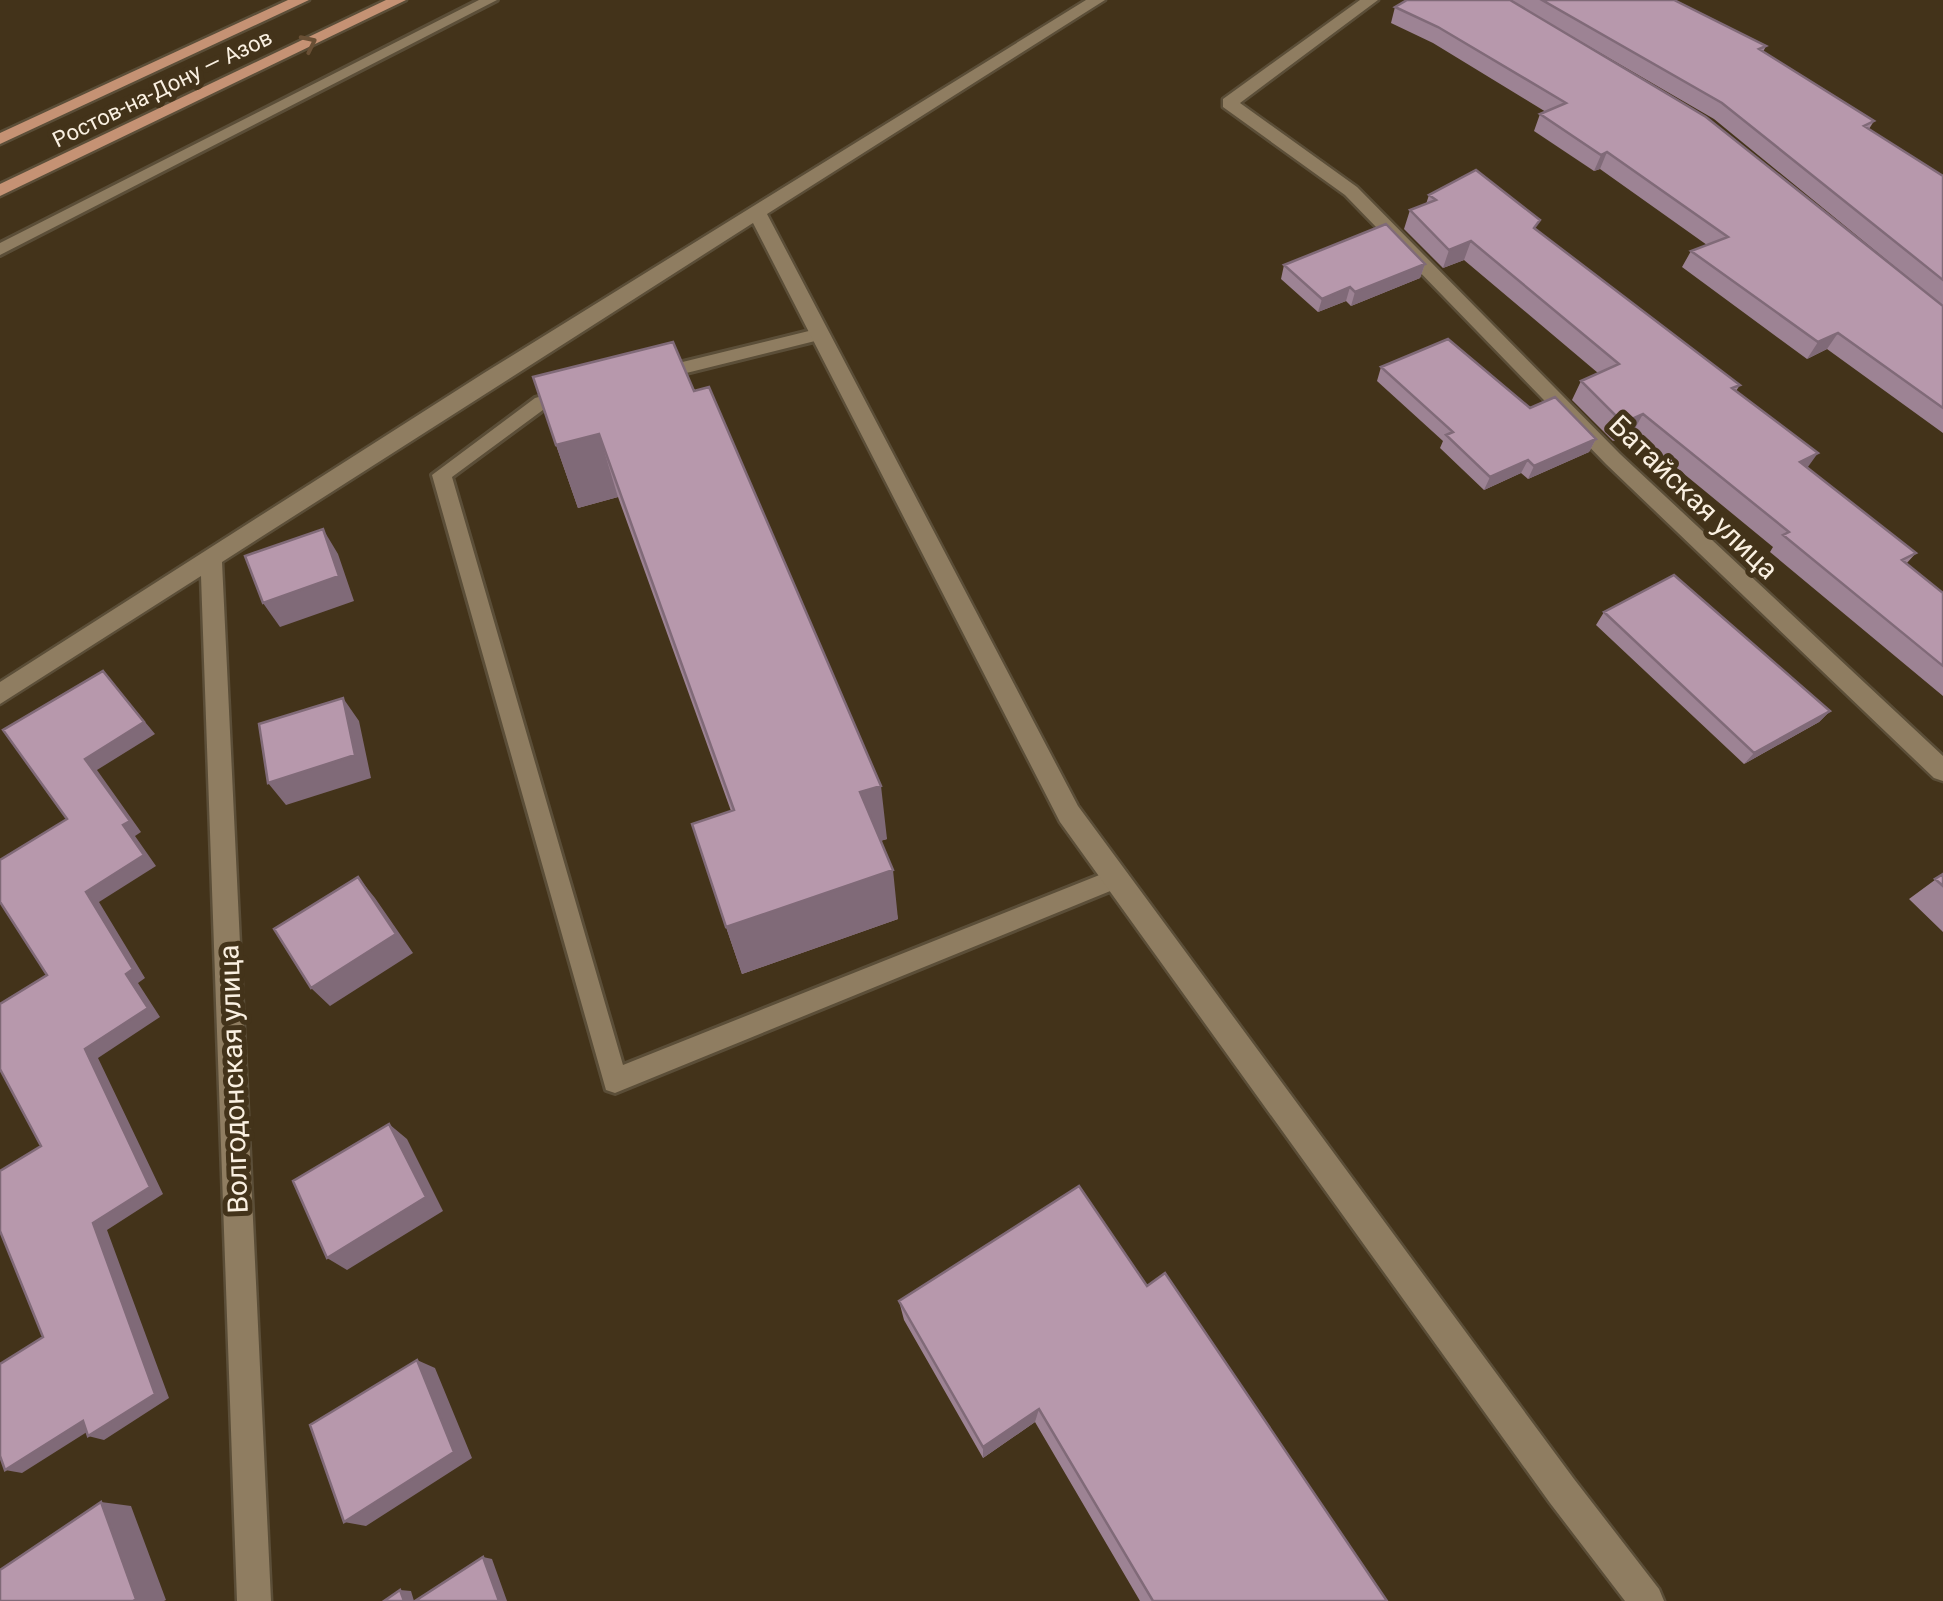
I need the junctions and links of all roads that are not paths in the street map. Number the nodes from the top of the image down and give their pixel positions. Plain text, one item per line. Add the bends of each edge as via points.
1 (302, 0) edge
2 (398, 0) edge
3 (490, 0) edge
4 (1097, 0) edge
5 (1370, 0) edge
6 (0, 139) edge
7 (0, 190) edge
8 (757, 212) junction
9 (0, 250) edge
10 (820, 334) junction
11 (634, 380) edge
12 (597, 389) edge
13 (212, 558) junction
14 (0, 694) edge
15 (1943, 771) edge
16 (1117, 878) junction
17 (254, 1601) edge
18 (1648, 1601) edge

1 - 6 main road, Ростов-на-Дону — Азов
7 -> 2 main road, Ростов-на-Дону — Азов
3 - 9 lane
4 - 8 street
5 - 15 street, Батайская улица via 1229,103 1351,190 1613,459
8 - 10 street
8 - 13 street
10 - 11 lane
10 - 16 street via 1069,814
12 - 16 lane via 541,402 442,475 615,1082
13 - 14 street
13 - 17 street, Волгодонская улица
16 - 18 street

